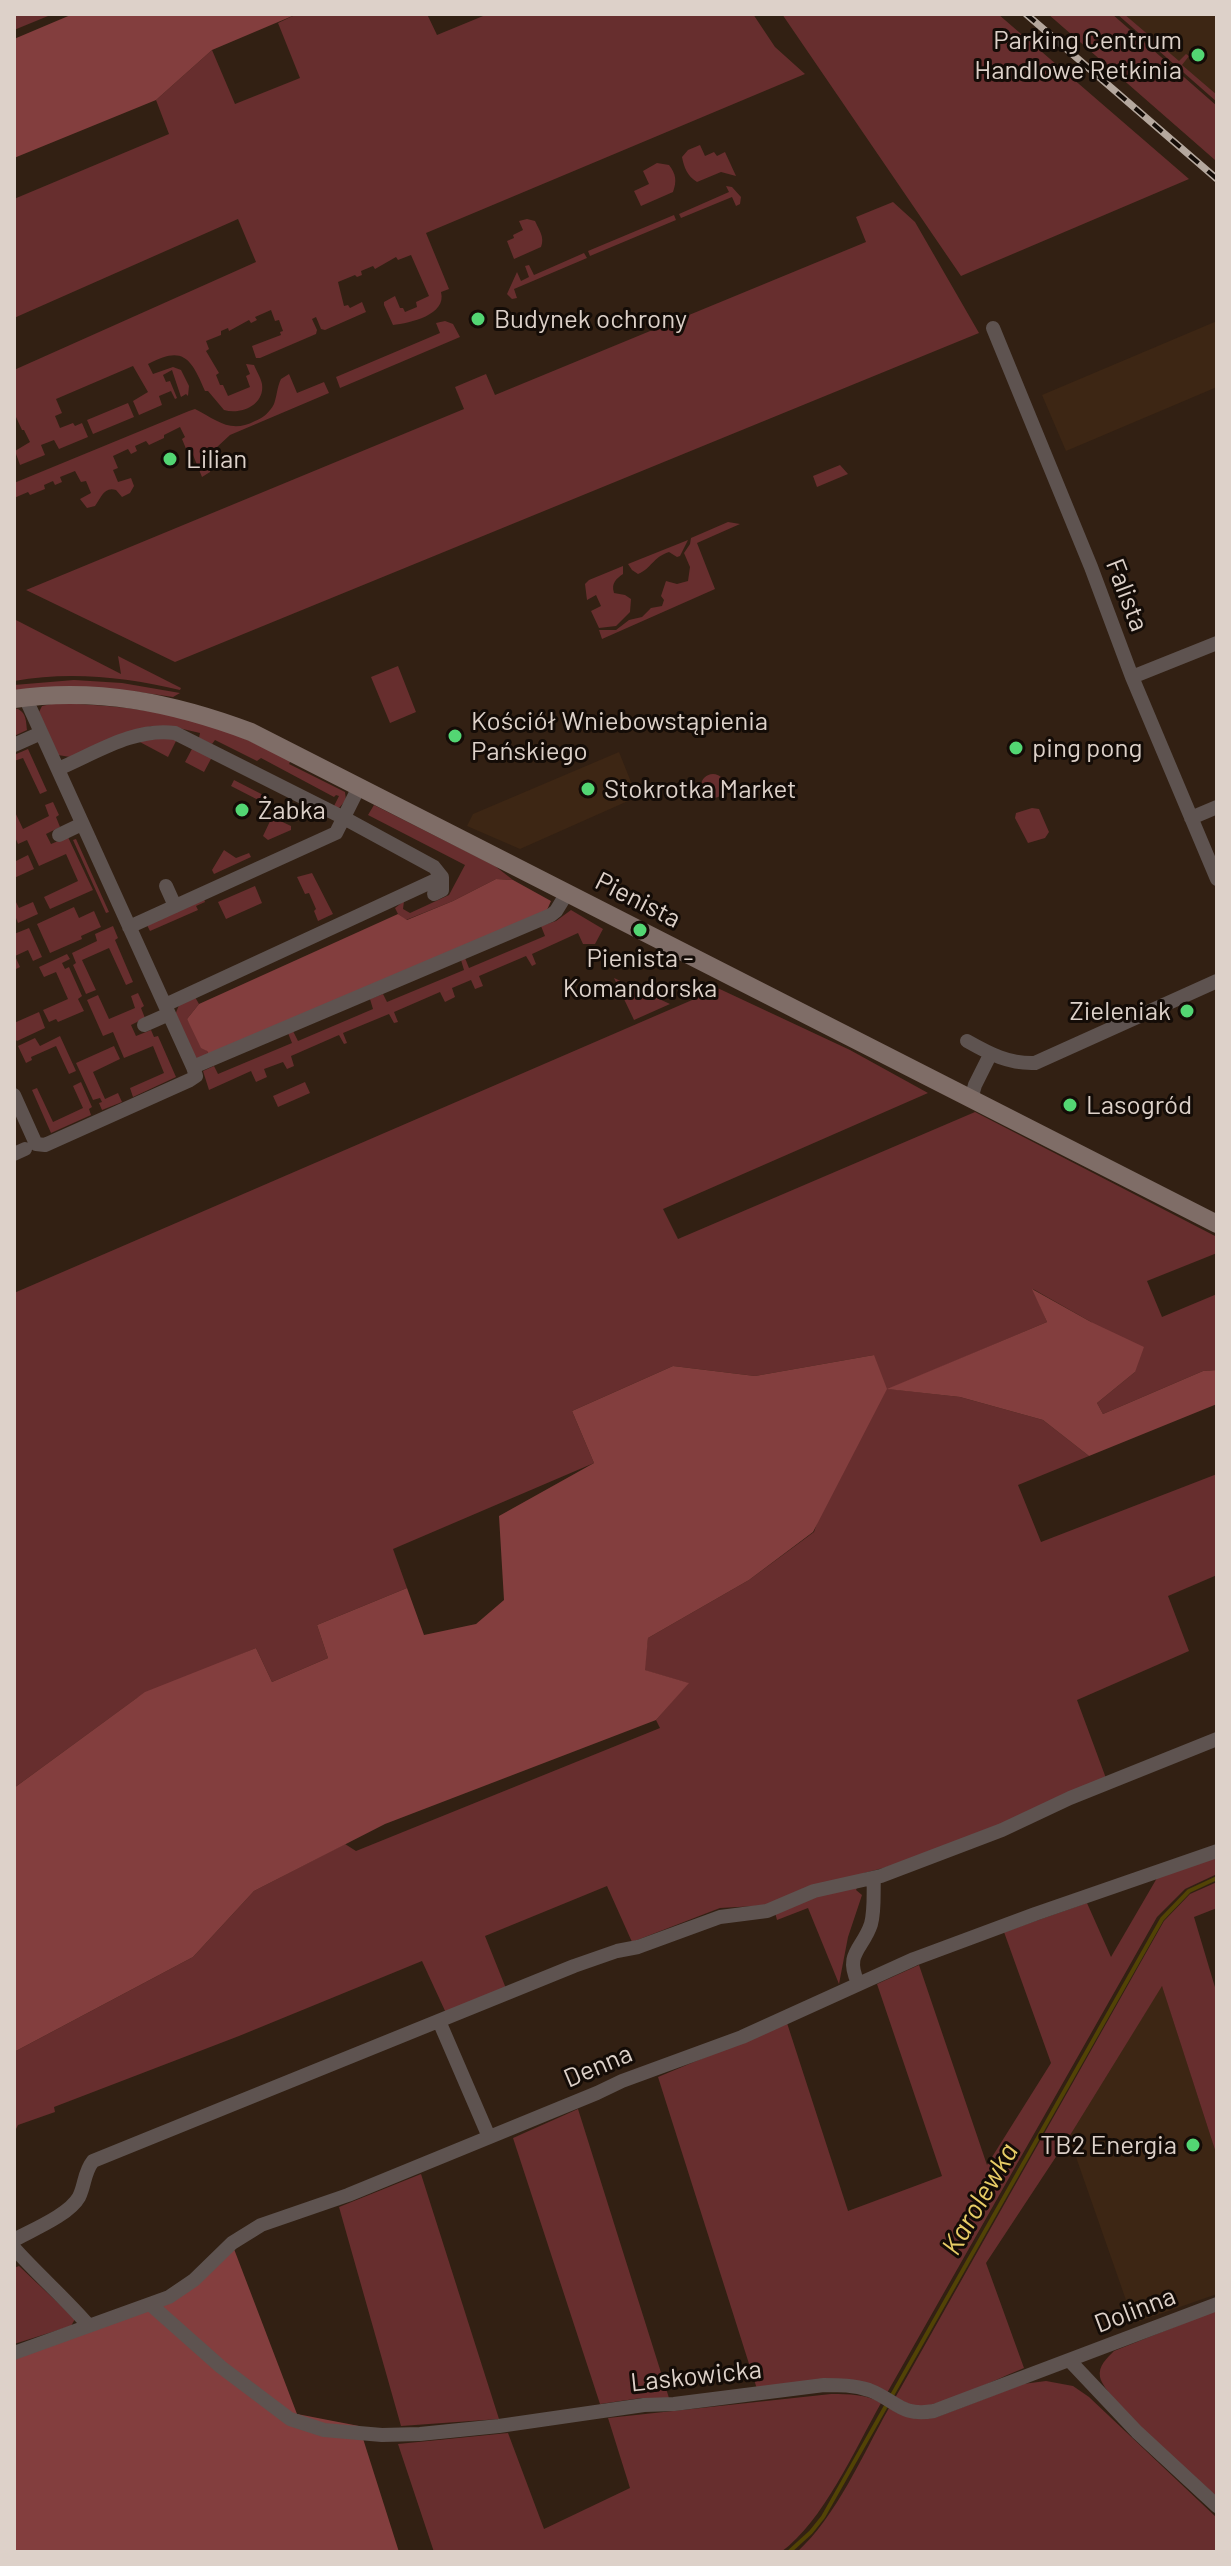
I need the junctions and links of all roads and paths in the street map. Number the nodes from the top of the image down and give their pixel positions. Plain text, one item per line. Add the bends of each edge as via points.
1 (993, 328) dead end
2 (1217, 643) edge
3 (1132, 677) junction
4 (19, 698) edge
5 (41, 733) junction
6 (14, 745) edge
7 (58, 769) junction
8 (359, 787) junction
9 (1217, 807) edge
10 (344, 818) junction
11 (1191, 818) junction
12 (82, 824) junction
13 (59, 835) dead end
14 (442, 877) junction
15 (1217, 879) edge
16 (166, 886) dead end
17 (567, 893) junction
18 (434, 894) dead end
19 (175, 906) junction
20 (129, 927) junction
21 (1217, 981) edge
22 (167, 1010) junction
23 (144, 1025) dead end
24 (967, 1041) dead end
25 (990, 1055) junction
26 (193, 1067) junction
27 (14, 1095) edge
28 (971, 1099) junction
29 (1217, 1224) edge
30 (1217, 1739) edge
31 (1217, 1851) edge
32 (874, 1878) junction
33 (858, 1983) junction
34 (439, 2021) junction
35 (489, 2137) junction
36 (14, 2240) edge
37 (14, 2248) edge
38 (150, 2304) junction
39 (1217, 2304) edge
40 (89, 2326) junction
41 (14, 2353) edge
42 (1070, 2361) junction
43 (1217, 2506) edge

1 - 3 street, Falista
2 - 3 street
3 - 11 street, Falista
4 - 5 street
4 - 8 street, Pienista via 108,696 182,709 251,732
5 - 6 street
5 - 7 street
7 - 10 street via 134,737 175,733
7 - 12 street
8 - 10 street
8 - 17 street, Pienista
9 - 11 street
10 - 14 street via 434,867
10 - 19 street via 332,835
11 - 15 street, Falista
12 - 13 street
12 - 20 street
14 - 18 street via 442,890
14 - 22 street
16 - 19 street
17 - 26 street via 551,915
17 - 28 street, Pienista
19 - 20 street
20 - 22 street
21 - 25 street via 1035,1063 1017,1064
22 - 23 street
22 - 26 street
24 - 25 street
25 - 28 street
26 - 27 street via 194,1078 45,1145 36,1144
28 - 29 street, Pienista
30 - 32 street
31 - 33 street, Denna
32 - 33 street via 871,1926 852,1961
32 - 34 street via 814,1891 767,1911 720,1917 574,1966
33 - 35 street, Denna via 742,2037
34 - 35 street
34 - 36 street via 93,2161 70,2208
35 - 38 street, Denna via 261,2225 232,2243 194,2280
37 - 40 street
38 - 40 street, Denna
38 - 42 street, Laskowicka via 290,2419 324,2430 382,2435 499,2426 824,2385 875,2393 918,2413
39 - 42 street, Dolinna
40 - 41 street, Denna
42 - 43 street

